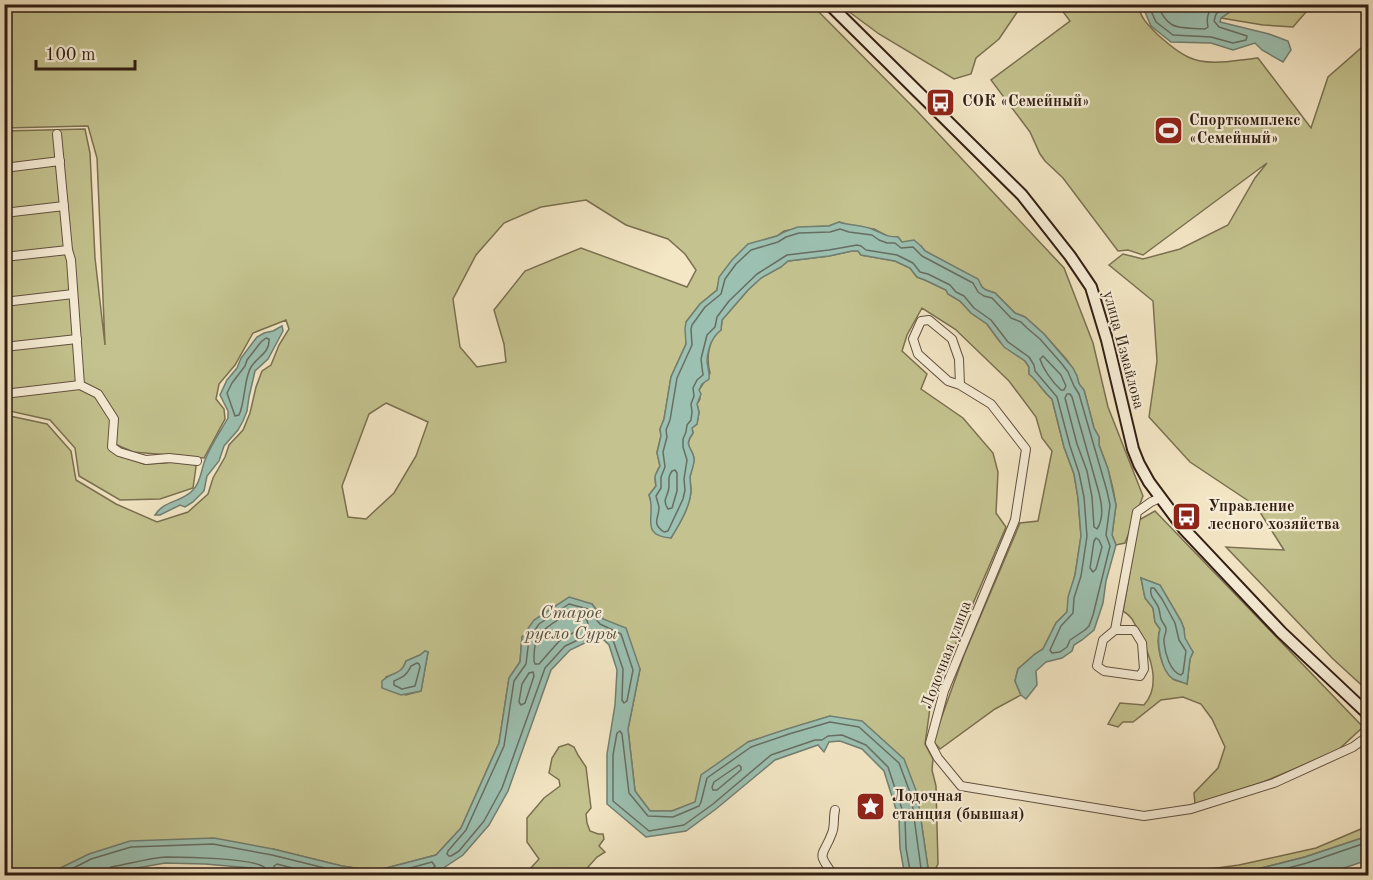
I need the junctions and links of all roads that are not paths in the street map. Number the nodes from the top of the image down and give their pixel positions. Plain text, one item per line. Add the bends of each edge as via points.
1 (829, 4) edge
2 (57, 134) dead end
3 (60, 161) junction
4 (4, 168) edge
5 (64, 206) junction
6 (4, 213) edge
7 (68, 250) junction
8 (4, 258) edge
9 (73, 294) junction
10 (4, 302) edge
11 (77, 339) junction
12 (4, 347) edge
13 (80, 385) junction
14 (960, 385) junction
15 (4, 394) edge
16 (197, 461) dead end
17 (1160, 498) junction
18 (1115, 630) junction
19 (1368, 714) edge
20 (1368, 736) edge
21 (835, 810) dead end
22 (834, 876) edge

1 - 17 main road, улица Измайлова via 1022,195 1091,287 1133,449
2 - 3 street
3 - 4 street
3 - 5 street
5 - 6 street
5 - 7 street
7 - 8 street
7 - 9 street
9 - 10 street
9 - 11 street
11 - 12 street
11 - 13 street
13 - 15 street
13 - 16 street via 98,394 114,419 112,447 119,452 146,460
14 - 14 street, Лодочная улица via 948,381 918,354 913,339 921,321 929,320 952,339 959,359
14 - 20 street, Лодочная улица via 991,404 1026,449 1015,520 944,691 930,743 961,786 1144,816 1191,809 1274,783 1353,747
17 - 18 street via 1137,512
17 - 19 main road, улица Измайлова via 1281,632
18 - 18 street via 1103,640 1098,666 1104,671 1140,676 1144,669 1142,643 1134,630
21 - 22 street via 832,835 822,855

